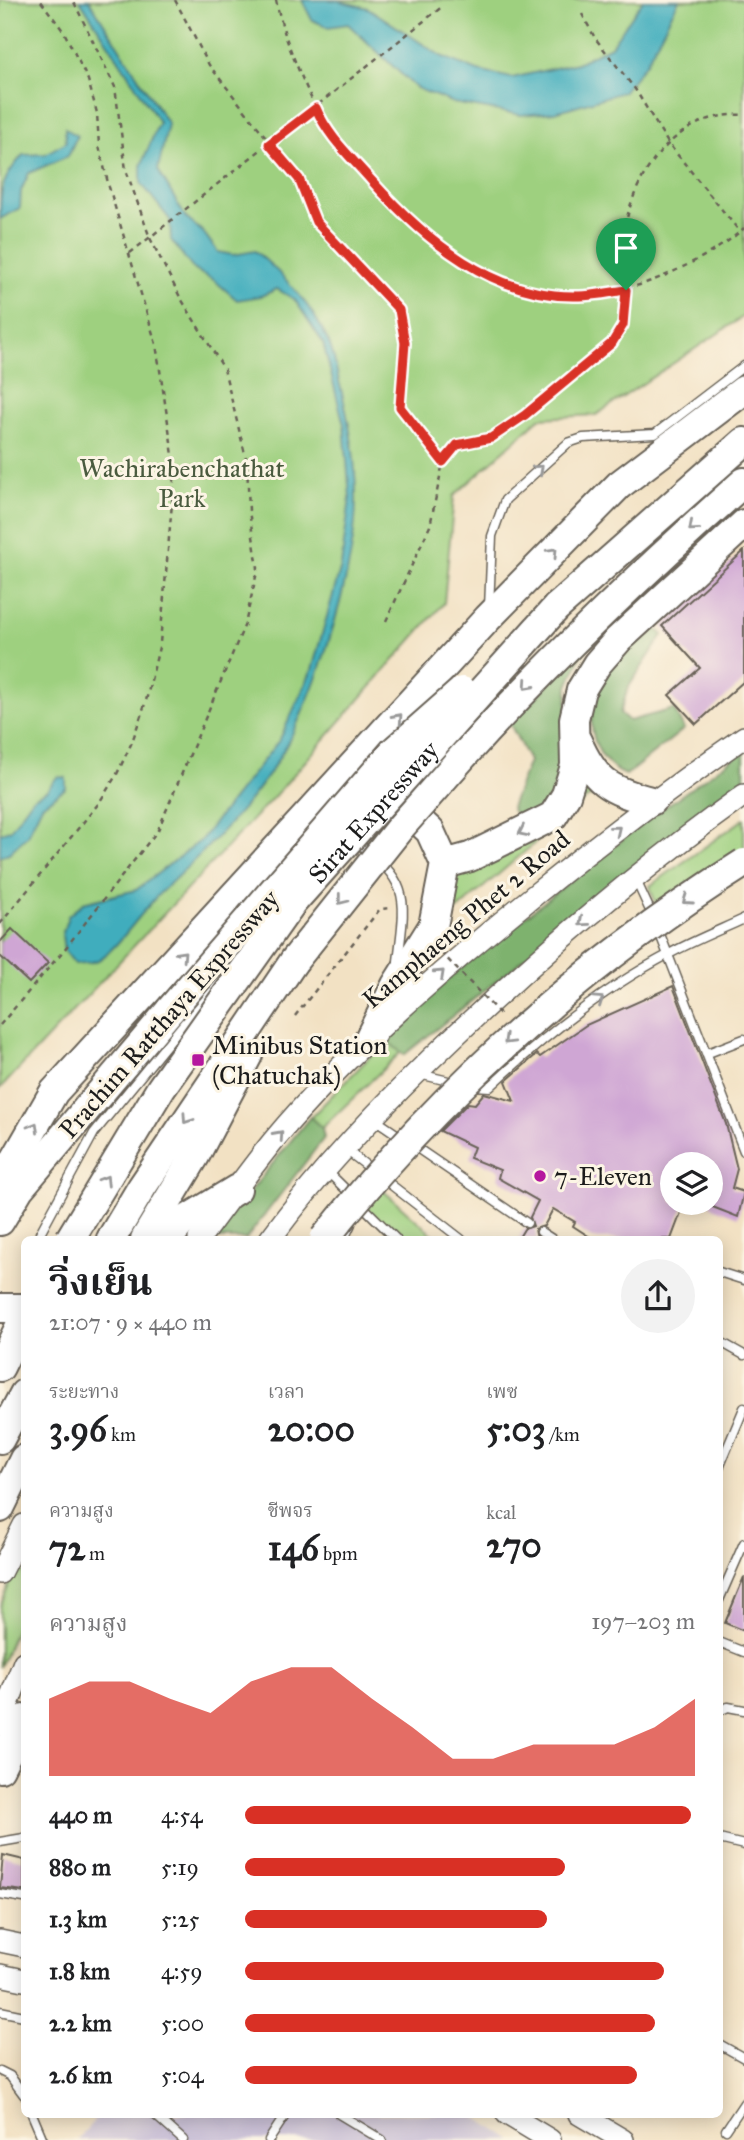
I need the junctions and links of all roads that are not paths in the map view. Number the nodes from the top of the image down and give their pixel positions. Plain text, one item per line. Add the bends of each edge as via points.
1 (744, 366) edge
2 (744, 390) edge
3 (744, 442) edge
4 (744, 482) edge
5 (744, 524) edge
6 (556, 608) junction
7 (488, 618) junction
8 (744, 737) edge
9 (576, 738) junction
10 (352, 769) junction
11 (744, 795) edge
12 (323, 802) junction
13 (651, 802) junction
14 (347, 836) junction
15 (744, 863) edge
16 (445, 864) junction
17 (634, 877) junction
18 (744, 919) edge
19 (247, 948) dead end
20 (669, 953) junction
21 (238, 959) dead end
22 (294, 961) junction
23 (396, 985) junction
24 (744, 1039) edge
25 (369, 1040) junction
26 (708, 1053) junction
27 (416, 1073) junction
28 (373, 1117) junction
29 (344, 1148) junction
30 (744, 1151) edge
31 (326, 1170) junction
32 (0, 1186) edge
33 (237, 1188) junction
34 (361, 1202) junction
35 (0, 1221) edge
36 (527, 1223) dead end
37 (541, 1232) dead end
38 (40, 1233) dead end
39 (72, 1236) edge
40 (113, 1236) edge
41 (147, 1236) edge
42 (170, 1236) edge
43 (201, 1236) edge
44 (272, 1236) edge
45 (327, 1236) edge
46 (345, 1236) edge
47 (393, 1236) edge
48 (457, 1236) edge
49 (547, 1236) edge
50 (723, 1273) edge
51 (744, 1280) edge
52 (0, 1308) edge
53 (21, 1308) edge
54 (21, 1324) edge
55 (723, 1342) edge
56 (744, 1355) edge
57 (0, 1367) edge
58 (21, 1400) edge
59 (744, 1408) edge
60 (0, 1439) edge
61 (723, 1458) edge
62 (21, 1465) edge
63 (0, 1508) edge
64 (21, 1538) edge
65 (744, 1543) edge
66 (0, 1573) edge
67 (723, 1591) edge
68 (723, 1644) edge
69 (744, 1652) edge
70 (21, 1670) edge
71 (723, 1709) edge
72 (744, 1710) edge
73 (0, 1725) edge
74 (21, 1725) edge
75 (0, 1768) edge
76 (21, 1838) edge
77 (723, 1840) edge
78 (0, 1842) edge
79 (744, 1845) edge
80 (0, 1894) edge
81 (21, 1898) edge
82 (0, 1941) edge
83 (21, 1945) edge
84 (0, 1975) edge
85 (21, 1979) edge
86 (0, 2011) edge
87 (21, 2015) edge
88 (723, 2046) edge
89 (744, 2059) edge
90 (0, 2071) edge
91 (21, 2091) edge
92 (744, 2103) edge
93 (34, 2118) edge
94 (158, 2118) edge
95 (283, 2118) edge
96 (346, 2118) edge
97 (514, 2118) edge
98 (586, 2118) edge
99 (726, 2130) dead end
100 (43, 2140) edge
101 (183, 2140) edge
102 (269, 2140) edge
103 (382, 2140) edge
104 (550, 2140) edge
105 (623, 2140) edge

7 -> 1 lane via 492,536 505,499 568,443 655,434
7 -> 2 highway via 619,485
3 - 6 highway, Sirat Expressway
4 -> 22 highway, Sirat Expressway, bridge via 629,584 537,675 399,829
5 - 9 highway via 597,664 574,719
6 - 35 highway, Prachim Ratthaya Expressway, bridge via 394,751 19,1189
39 -> 6 highway, Sirat Expressway, bridge via 161,1088 292,903
10 -> 7 highway
8 - 13 main road, Kamphaeng Phet 2 Road
9 - 13 highway via 598,778 618,793
9 -> 16 highway via 575,766 553,816 470,857
10 - 12 highway
10 - 16 highway via 374,779 430,831
11 - 17 main road
12 - 14 lane via 326,820
32 -> 12 highway via 54,1092
25 -> 13 main road, Kamphaeng Phet 2 Road via 460,955
14 - 19 lane
14 - 23 lane via 386,864 405,902
15 -> 45 highway, bridge via 613,952 529,1020 450,1096
16 - 23 highway via 433,926
17 - 20 lane
17 -> 27 main road
18 - 20 lane
20 - 26 lane
27 -> 20 lane via 490,1087 555,1032
21 - 38 lane via 94,1133
22 -> 40 highway, Sirat Expressway
22 - 41 highway via 218,1114
23 - 25 highway
24 - 26 lane
33 -> 25 main road, Kamphaeng Phet 2 Road via 274,1141
26 - 30 lane
27 - 28 main road
28 - 29 main road
28 - 36 lane
29 - 31 main road
29 - 48 lane
31 - 34 lane
31 - 44 main road
33 - 42 highway via 181,1223
33 - 43 main road, Kamphaeng Phet 2 Road
34 - 46 lane
34 - 47 lane
37 - 49 lane
50 - 51 lane
52 - 53 highway
54 - 57 highway
55 - 56 lane
58 - 60 highway
59 - 61 lane
62 - 63 highway
64 - 66 main road
65 - 67 lane
68 - 69 lane
70 - 73 main road
71 - 72 lane
74 - 75 highway
76 - 78 lane
77 - 79 lane
80 - 81 lane
82 - 83 main road
84 - 85 main road
86 - 87 lane
88 - 89 lane
90 - 91 lane
92 - 99 lane
93 - 100 lane
94 - 101 lane
95 - 102 lane
96 - 103 lane
97 - 104 main road
98 - 105 main road

